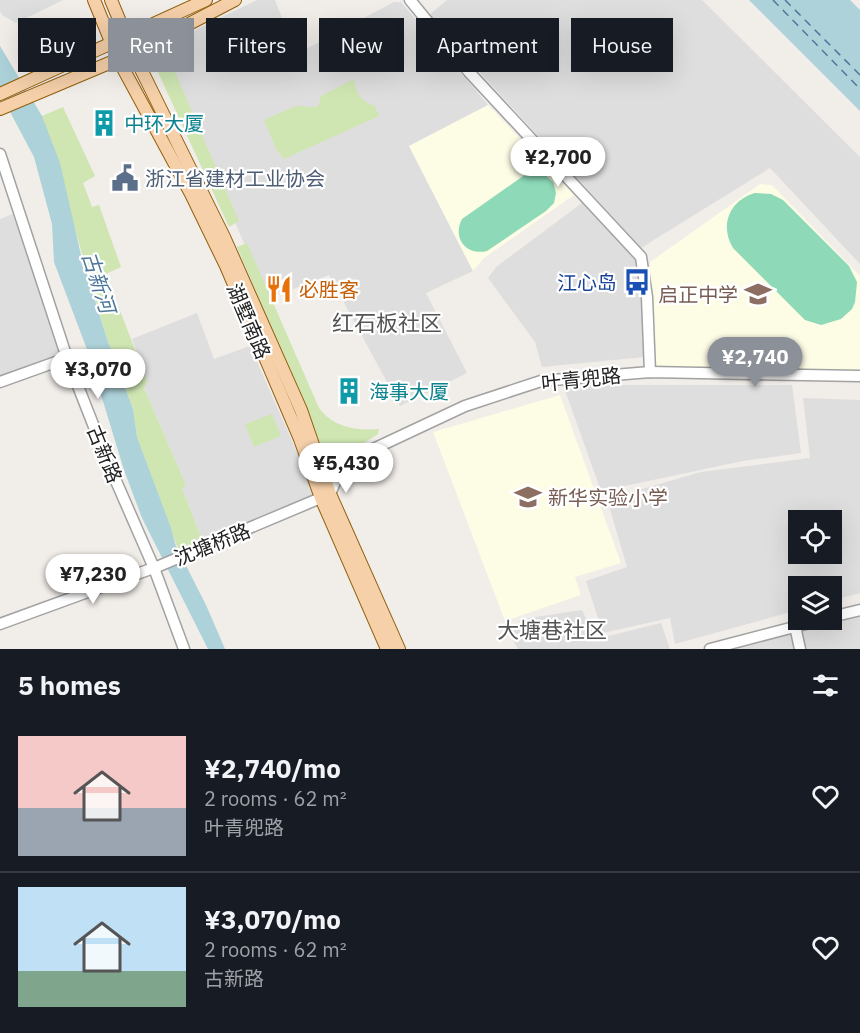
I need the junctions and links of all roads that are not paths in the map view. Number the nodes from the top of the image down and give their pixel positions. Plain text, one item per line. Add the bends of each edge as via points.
1 (94, 0) edge
2 (111, 0) edge
3 (206, 0) edge
4 (235, 0) edge
5 (410, 0) edge
6 (119, 18) edge
7 (168, 18) edge
8 (194, 21) edge
9 (108, 34) edge
10 (108, 46) edge
11 (108, 63) edge
12 (125, 72) edge
13 (142, 72) edge
14 (0, 94) edge
15 (2, 109) edge
16 (0, 154) edge
17 (67, 358) junction
18 (650, 372) junction
19 (860, 376) edge
20 (0, 382) edge
21 (317, 455) junction
22 (352, 459) junction
23 (326, 496) junction
24 (156, 567) junction
25 (860, 610) edge
26 (842, 614) edge
27 (0, 624) edge
28 (788, 628) edge
29 (796, 630) edge
30 (184, 649) edge
31 (387, 649) edge
32 (399, 649) edge
33 (710, 649) edge
34 (800, 649) edge

1 - 9 main road, 湖墅南路
2 - 6 main road, 湖墅南路
3 - 7 main road
4 - 8 main road
5 - 18 street via 469,72 641,257
10 - 14 main road
11 - 15 main road
12 - 23 main road, 湖墅南路 via 226,266
13 - 21 main road, 湖墅南路 via 224,237
16 - 17 street, 古新路
17 - 20 street
17 - 24 street, 古新路 via 109,465
18 - 19 street, 叶青兜路
18 - 22 street, 叶青兜路 via 541,381 465,406
21 - 22 street, 叶青兜路 via 332,460
21 - 23 main road, 湖墅南路
22 - 23 street via 340,470
23 - 24 street, 沈塘桥路
23 - 31 main road, 湖墅南路
23 - 32 main road, 湖墅南路
24 - 27 street, 沈塘桥路
24 - 30 street, 古新路
25 - 26 street
28 - 33 street
29 - 34 street

